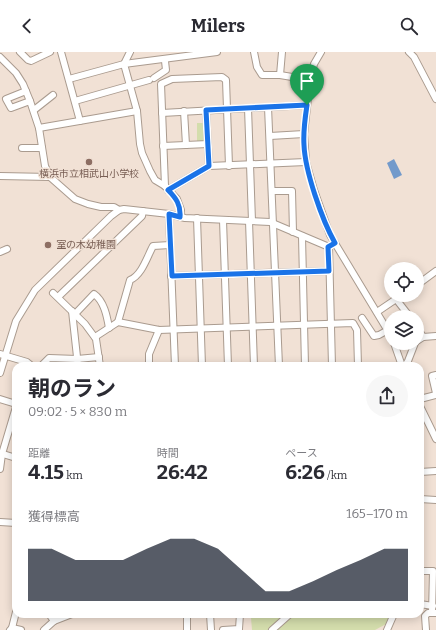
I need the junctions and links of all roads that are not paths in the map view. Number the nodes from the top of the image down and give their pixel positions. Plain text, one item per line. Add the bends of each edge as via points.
1 (20, 52) edge
2 (50, 52) edge
3 (61, 52) edge
4 (130, 52) edge
5 (217, 52) edge
6 (254, 52) edge
7 (282, 52) edge
8 (320, 52) edge
9 (409, 52) edge
10 (0, 57) edge
11 (165, 60) junction
12 (124, 64) junction
13 (280, 75) junction
14 (69, 79) junction
15 (310, 80) junction
16 (129, 86) junction
17 (26, 91) junction
18 (53, 95) dead end
19 (436, 99) edge
20 (30, 101) junction
21 (75, 101) junction
22 (307, 105) junction
23 (268, 107) junction
24 (248, 108) junction
25 (227, 109) junction
26 (34, 110) junction
27 (206, 110) junction
28 (137, 111) junction
29 (184, 111) junction
30 (162, 113) junction
31 (80, 121) junction
32 (39, 128) junction
33 (304, 134) junction
34 (270, 136) junction
35 (208, 144) junction
36 (186, 145) junction
37 (163, 146) junction
38 (22, 148) dead end
39 (42, 148) junction
40 (306, 162) junction
41 (271, 164) junction
42 (250, 165) junction
43 (209, 166) junction
44 (229, 166) junction
45 (0, 176) edge
46 (50, 177) junction
47 (167, 188) junction
48 (272, 191) junction
49 (119, 210) junction
50 (143, 211) junction
51 (169, 214) junction
52 (180, 217) junction
53 (196, 218) junction
54 (223, 220) junction
55 (251, 221) junction
56 (274, 223) junction
57 (293, 232) junction
58 (302, 236) junction
59 (335, 243) junction
60 (170, 245) junction
61 (328, 247) junction
62 (7, 249) dead end
63 (0, 252) edge
64 (329, 271) junction
65 (436, 271) edge
66 (276, 272) junction
67 (303, 272) junction
68 (251, 273) junction
69 (225, 274) junction
70 (198, 275) junction
71 (172, 276) junction
72 (424, 280) edge
73 (392, 302) edge
74 (398, 302) edge
75 (405, 310) edge
76 (73, 312) junction
77 (377, 312) junction
78 (362, 318) dead end
79 (118, 322) junction
80 (330, 323) junction
81 (384, 323) edge
82 (304, 324) junction
83 (278, 325) junction
84 (252, 326) junction
85 (227, 327) junction
86 (110, 328) junction
87 (200, 328) junction
88 (174, 329) junction
89 (159, 330) junction
90 (384, 332) edge
91 (435, 334) edge
92 (424, 337) edge
93 (95, 338) junction
94 (397, 350) edge
95 (413, 350) edge
96 (3, 355) edge
97 (99, 357) junction
98 (22, 362) edge
99 (45, 362) edge
100 (71, 362) edge
101 (77, 362) edge
102 (81, 362) edge
103 (100, 362) edge
104 (149, 362) edge
105 (175, 362) edge
106 (202, 362) edge
107 (228, 362) edge
108 (254, 362) edge
109 (279, 362) edge
110 (305, 362) edge
111 (332, 362) edge
112 (358, 362) edge
113 (402, 362) edge
114 (407, 362) edge
115 (0, 373) edge
116 (436, 375) edge
117 (436, 394) edge
118 (424, 398) edge
119 (0, 399) edge
120 (12, 403) edge
121 (424, 414) edge
122 (12, 420) edge
123 (436, 422) edge
124 (429, 424) junction
125 (436, 439) edge
126 (1, 453) edge
127 (12, 457) edge
128 (0, 469) edge
129 (436, 471) edge
130 (424, 472) edge
131 (424, 499) edge
132 (436, 500) edge
133 (0, 522) edge
134 (12, 522) edge
135 (424, 571) edge
136 (424, 605) edge
137 (432, 606) junction
138 (434, 613) edge
139 (14, 618) edge
140 (52, 618) edge
141 (63, 618) edge
142 (187, 618) edge
143 (210, 618) edge
144 (240, 618) edge
145 (286, 618) edge
146 (392, 618) edge
147 (54, 622) junction
148 (11, 629) edge
149 (21, 630) edge
150 (44, 630) edge
151 (187, 630) edge
152 (211, 630) edge
153 (223, 630) edge
154 (272, 630) edge
155 (387, 630) edge
156 (426, 630) edge

1 - 2 street via 31,61
3 - 14 street
4 - 12 street
5 - 11 street
6 - 13 street via 262,76
7 - 13 street
8 - 15 street
9 - 19 street
10 - 17 street via 16,74
11 - 12 street
11 - 16 street via 166,70 151,79
12 - 14 street
12 - 16 street
13 - 15 street
14 - 21 street
15 - 22 street
16 - 21 street
16 - 28 street
17 - 20 street
17 - 20 street via 6,99 11,108
18 - 26 street
20 - 26 street
21 - 31 street
22 - 23 street
22 - 33 street
23 - 24 street
23 - 34 street
24 - 25 street
24 - 42 street
25 - 27 street
25 - 30 street via 226,80 222,77 172,79 160,84
25 - 44 street
26 - 32 street
27 - 29 street
27 - 35 street
28 - 31 street
28 - 47 street via 142,153 155,180
29 - 30 street
29 - 36 street
30 - 37 street
31 - 32 street
32 - 39 street
33 - 34 street
33 - 40 street
34 - 41 street
35 - 36 street
35 - 43 street
36 - 37 street
37 - 47 street
38 - 39 street
39 - 46 street
40 - 41 street
40 - 59 street via 326,225
41 - 42 street
41 - 48 street
42 - 44 street
42 - 55 street
43 - 44 street
43 - 47 street
45 - 46 street
46 - 49 street via 75,199
47 - 52 street via 177,199 181,210
48 - 56 street
48 - 57 street via 292,191
49 - 50 street
49 - 96 street via 35,290 16,321
50 - 51 street
50 - 76 street via 142,216 56,295
51 - 52 street
51 - 60 street
52 - 53 street
53 - 54 street
53 - 70 street
54 - 55 street
54 - 69 street
55 - 56 street
55 - 68 street
56 - 57 street
56 - 66 street
57 - 58 street
58 - 61 street
58 - 67 street
59 - 61 street
59 - 77 street
60 - 71 street
60 - 79 street via 153,246 139,274 130,280
61 - 64 street
62 - 63 street
64 - 67 street
64 - 80 street
65 - 72 street
66 - 67 street
66 - 68 street
66 - 83 street
67 - 82 street
68 - 69 street
68 - 84 street
69 - 70 street
69 - 85 street
70 - 71 street
70 - 87 street
71 - 88 street
73 - 77 street
74 - 75 street
76 - 86 street via 94,294 105,311
76 - 93 street via 86,324
76 - 101 street
77 - 81 street
78 - 90 street via 374,336
79 - 86 street
79 - 89 street
80 - 82 street
80 - 111 street
80 - 112 street via 353,322 357,330
82 - 83 street
82 - 110 street
83 - 84 street
83 - 109 street
84 - 85 street
84 - 108 street
85 - 87 street
85 - 107 street
86 - 93 street
87 - 88 street
87 - 106 street
88 - 89 street
88 - 105 street
89 - 104 street via 149,354
91 - 92 street
93 - 97 street
94 - 113 street
95 - 114 street
96 - 98 street
96 - 115 street
97 - 102 street
97 - 103 street
99 - 100 street via 49,358
116 - 117 street via 432,376
117 - 118 street
119 - 120 street
121 - 124 street
122 - 126 street
123 - 124 street
124 - 125 street
126 - 127 street
126 - 128 street
129 - 130 street
131 - 132 street
133 - 134 street
135 - 137 street via 433,571
136 - 137 street
137 - 138 street
138 - 156 street via 425,616
139 - 148 street
140 - 147 street
141 - 147 street
142 - 151 street
143 - 152 street
144 - 153 street via 239,629
145 - 154 street
146 - 155 street
147 - 150 street
148 - 149 street

